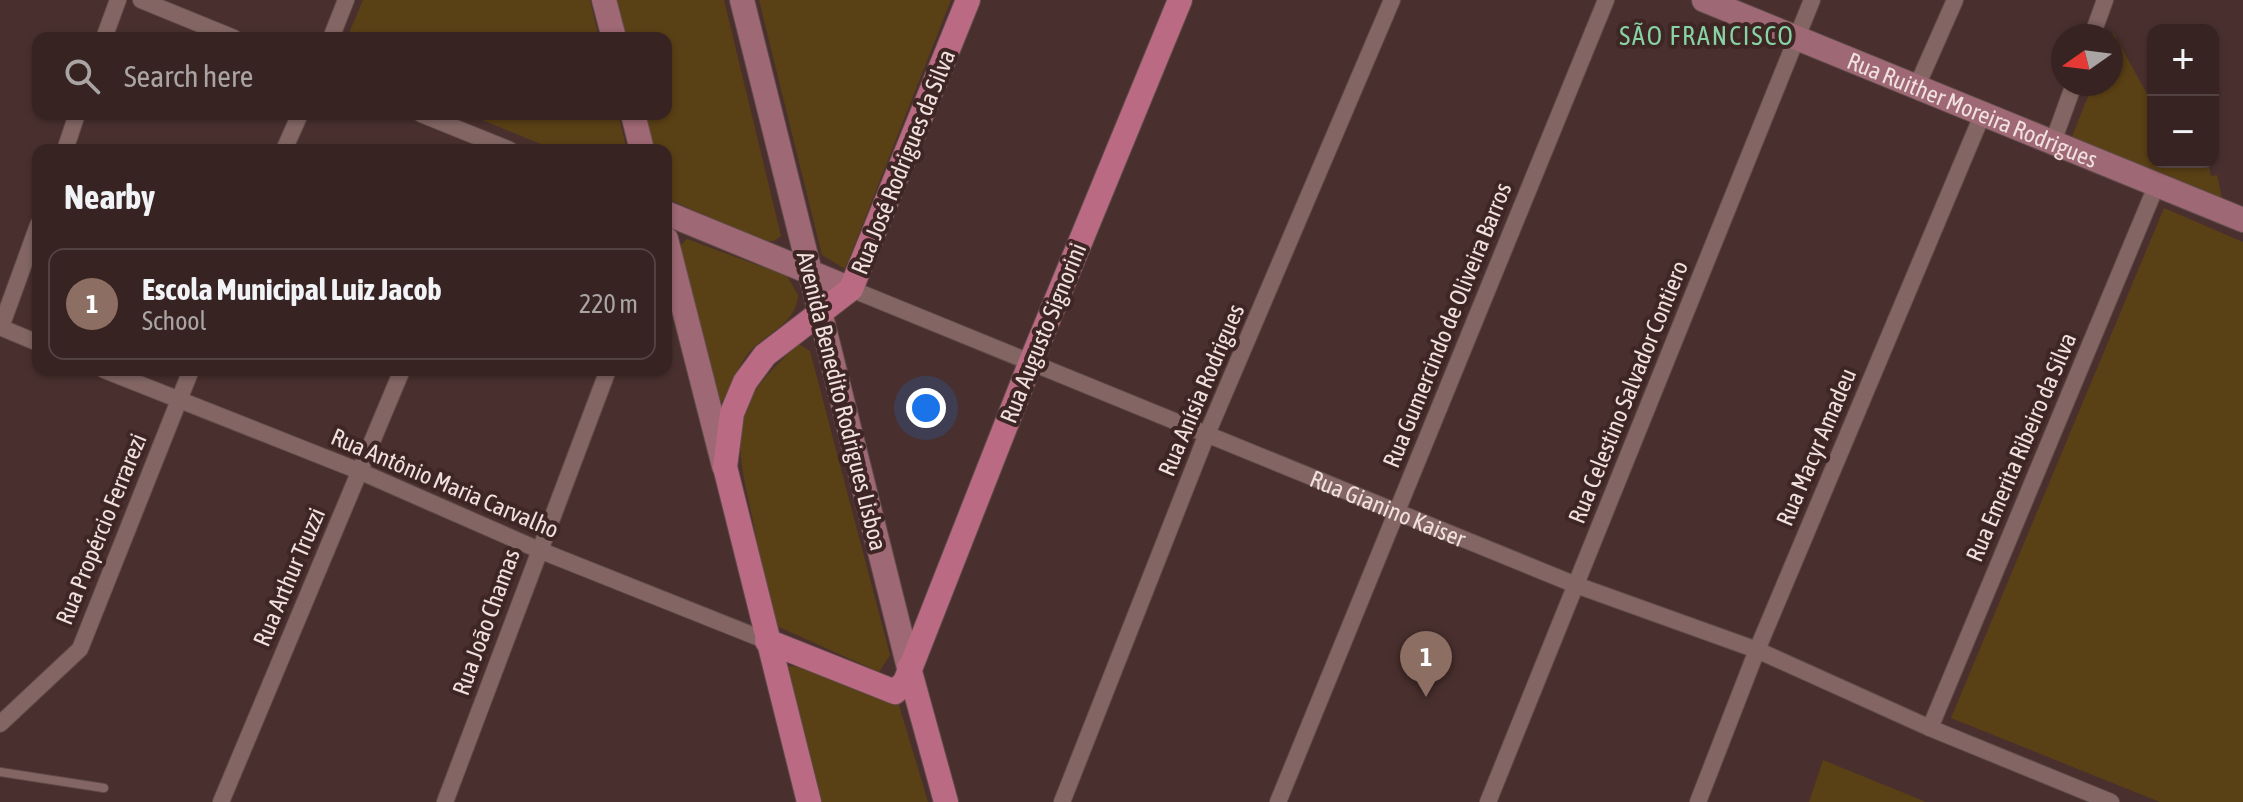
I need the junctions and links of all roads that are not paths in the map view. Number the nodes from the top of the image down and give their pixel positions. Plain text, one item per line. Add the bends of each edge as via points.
1 (118, 0) edge
2 (141, 0) edge
3 (346, 0) edge
4 (604, 0) edge
5 (742, 0) edge
6 (968, 0) edge
7 (1180, 0) edge
8 (1392, 0) edge
9 (1606, 0) edge
10 (1704, 0) edge
11 (1812, 0) edge
12 (1955, 0) edge
13 (2105, 0) edge
14 (2096, 24) edge
15 (106, 32) edge
16 (219, 32) edge
17 (333, 32) edge
18 (612, 32) edge
19 (1797, 38) junction
20 (1917, 86) junction
21 (2070, 96) edge
22 (1983, 113) junction
23 (75, 120) edge
24 (297, 120) edge
25 (435, 120) edge
26 (634, 120) edge
27 (2053, 142) junction
28 (67, 144) edge
29 (287, 144) edge
30 (490, 144) edge
31 (640, 144) edge
32 (2157, 184) junction
33 (672, 216) edge
34 (2243, 220) edge
35 (32, 242) edge
36 (810, 273) junction
37 (672, 280) edge
38 (851, 289) junction
39 (819, 313) junction
40 (1, 327) edge
41 (32, 340) edge
42 (1030, 364) junction
43 (118, 376) edge
44 (188, 376) edge
45 (399, 376) edge
46 (606, 376) edge
47 (178, 401) junction
48 (1207, 434) junction
49 (725, 467) junction
50 (359, 471) junction
51 (1397, 511) junction
52 (539, 550) junction
53 (1576, 585) junction
54 (767, 641) junction
55 (1757, 650) junction
56 (909, 668) junction
57 (0, 724) edge
58 (1930, 728) junction
59 (0, 772) edge
60 (104, 788) dead end
61 (221, 802) edge
62 (445, 802) edge
63 (809, 802) edge
64 (946, 802) edge
65 (1062, 802) edge
66 (1278, 802) edge
67 (1488, 802) edge
68 (1698, 802) edge
69 (2111, 802) edge

1 - 15 street
2 - 16 street
3 - 17 street
4 - 18 main road
5 - 36 main road, Avenida Benedito Rodrigues Lisboa
6 - 38 main road, Rua José Rodrigues da Silva
7 - 42 main road, Rua Augusto Signorini
8 - 48 street, Rua Anísia Rodrigues
9 - 51 street, Rua Gumercindo de Oliveira Barros
10 - 19 main road, Rua Ruither Moreira Rodrigues
11 - 19 street, Rua Celestino Salvador Contiero
12 - 20 street
13 - 14 street
19 - 20 main road, Rua Ruither Moreira Rodrigues
19 - 53 street, Rua Celestino Salvador Contiero
20 - 22 main road, Rua Ruither Moreira Rodrigues
21 - 27 street
22 - 27 main road, Rua Ruither Moreira Rodrigues
22 - 55 street, Rua Macyr Amadeu
23 - 28 street
24 - 29 street
25 - 30 street
26 - 31 main road
27 - 32 main road, Rua Ruither Moreira Rodrigues
32 - 34 main road, Rua Ruither Moreira Rodrigues
32 - 58 street, Rua Emerita Ribeiro da Silva
33 - 36 main road, Rua Gianino Kaiser
35 - 40 street
36 - 38 main road, Rua Gianino Kaiser
36 - 39 main road, Avenida Benedito Rodrigues Lisboa
37 - 49 main road
38 - 39 main road, Rua José Rodrigues da Silva
38 - 42 street, Rua Gianino Kaiser
39 - 49 main road, Rua José Rodrigues da Silva via 765,355 745,382 732,413
39 - 56 main road, Avenida Benedito Rodrigues Lisboa
40 - 41 street
42 - 48 street, Rua Gianino Kaiser
42 - 56 main road, Rua Augusto Signorini
43 - 47 street, Rua Antônio Maria Carvalho
44 - 47 street, Rua Propércio Ferrarezi
45 - 50 street, Rua Arthur Truzzi
46 - 52 street, Rua João Chamas
47 - 50 street, Rua Antônio Maria Carvalho
47 - 57 street, Rua Propércio Ferrarezi via 80,649
48 - 51 street, Rua Gianino Kaiser
48 - 65 street, Rua Anísia Rodrigues
49 - 54 main road
50 - 52 street, Rua Antônio Maria Carvalho
50 - 61 street, Rua Arthur Truzzi
51 - 53 street, Rua Gianino Kaiser
51 - 66 street, Rua Gumercindo de Oliveira Barros
52 - 54 street, Rua Antônio Maria Carvalho
52 - 62 street, Rua João Chamas
53 - 55 street, Rua Gianino Kaiser
53 - 67 street, Rua Celestino Salvador Contiero
54 - 56 main road via 895,692
54 - 63 main road
55 - 58 street, Rua Gianino Kaiser
55 - 68 street, Rua Macyr Amadeu
56 - 64 main road, Avenida Benedito Rodrigues Lisboa
58 - 69 street, Rua Gianino Kaiser
59 - 60 lane

